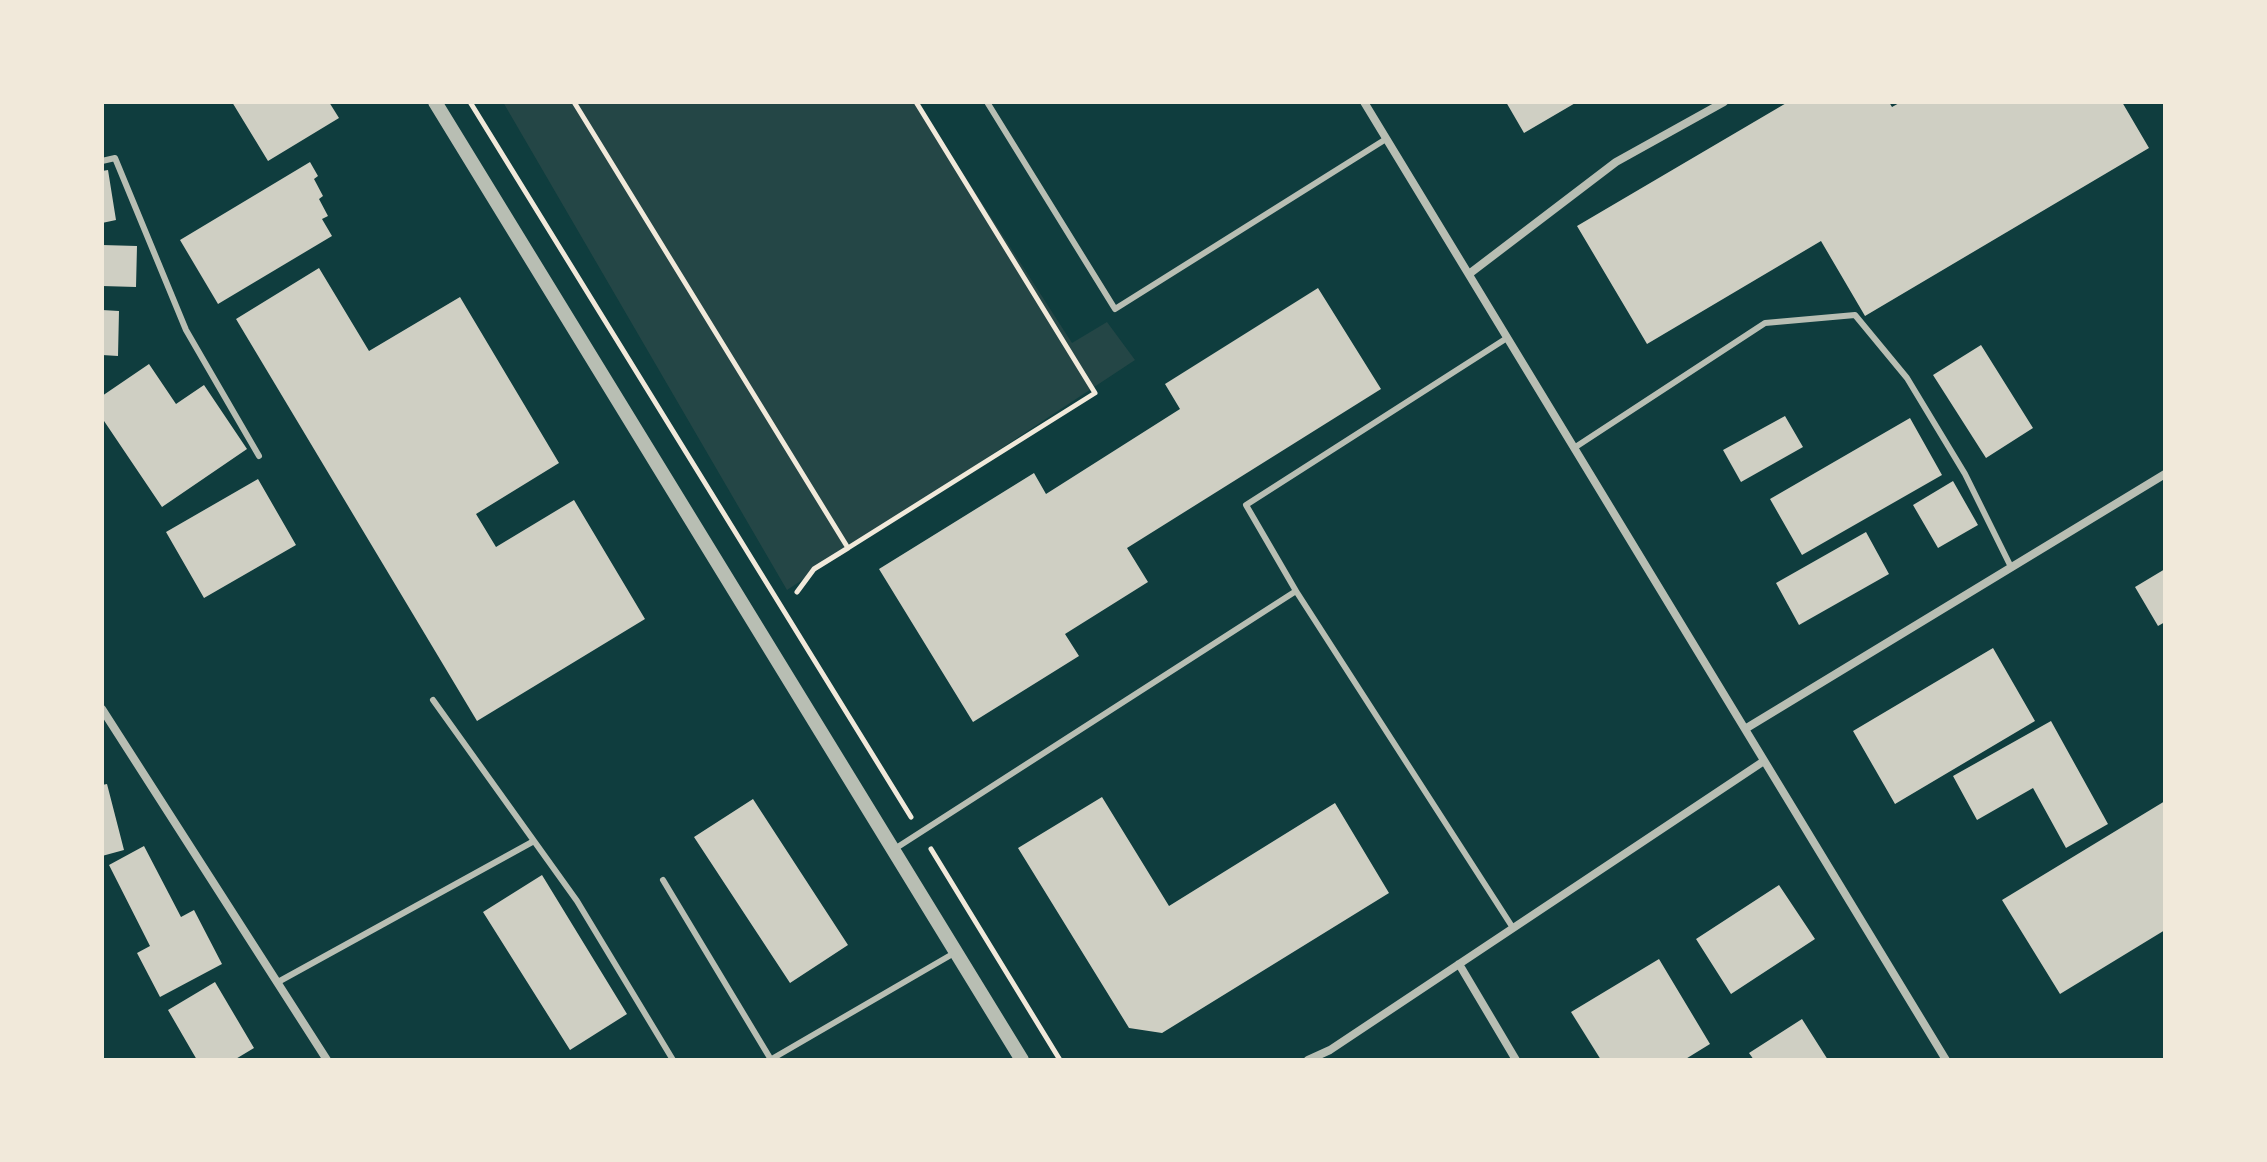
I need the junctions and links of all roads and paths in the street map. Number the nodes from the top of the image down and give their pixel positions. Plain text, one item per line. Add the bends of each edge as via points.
1 (435, 102) edge
2 (470, 102) edge
3 (574, 102) edge
4 (916, 102) edge
5 (987, 102) edge
6 (1364, 102) edge
7 (1724, 102) edge
8 (1386, 139) junction
9 (102, 161) edge
10 (1469, 274) junction
11 (1507, 338) junction
12 (1574, 448) junction
13 (259, 456) dead end
14 (2165, 474) edge
15 (848, 548) junction
16 (2011, 567) junction
17 (1296, 591) junction
18 (797, 592) dead end
19 (433, 700) dead end
20 (102, 709) edge
21 (1745, 729) junction
22 (1764, 761) junction
23 (921, 833) junction
24 (534, 841) junction
25 (893, 850) junction
26 (663, 880) dead end
27 (1513, 928) junction
28 (956, 952) junction
29 (1459, 964) junction
30 (278, 982) junction
31 (770, 1059) edge
32 (327, 1060) edge
33 (673, 1060) edge
34 (1022, 1060) edge
35 (1060, 1060) edge
36 (1308, 1060) edge
37 (1516, 1060) edge
38 (1946, 1060) edge

1 - 25 street
2 - 23 path
3 - 15 path
4 - 15 path via 1095,393
5 - 8 lane via 1115,309
6 - 8 street
7 - 10 street via 1616,162
8 - 10 street
9 - 13 lane via 115,158 186,330
10 - 11 street
11 - 12 street
11 - 17 lane via 1246,505
12 - 16 lane via 1765,323 1855,315 1907,378 1965,474
12 - 21 street
14 - 16 street
15 - 18 path via 814,569
16 - 21 street
17 - 23 lane
17 - 27 lane
19 - 24 lane
20 - 30 street
21 - 22 street
22 - 27 street
22 - 38 street
23 - 25 lane
23 - 35 path
24 - 30 lane
24 - 33 lane via 577,901
25 - 28 street
26 - 31 lane
27 - 29 street
28 - 31 lane
28 - 34 street
29 - 36 street
29 - 37 street
30 - 32 street

